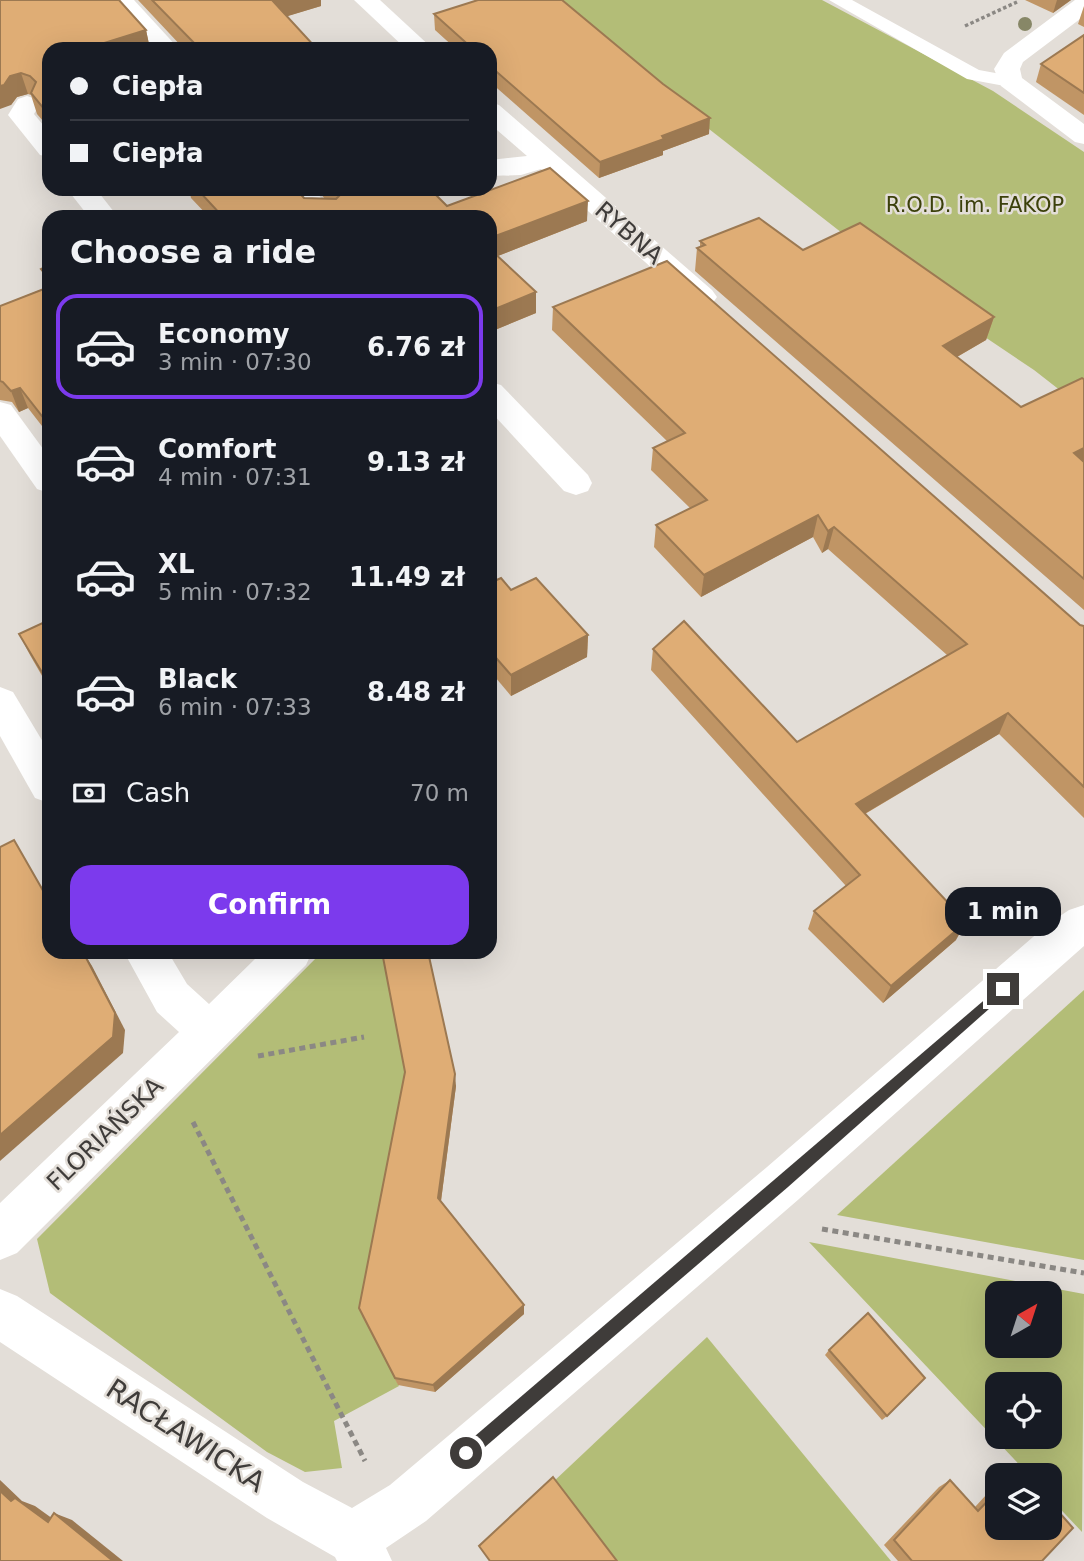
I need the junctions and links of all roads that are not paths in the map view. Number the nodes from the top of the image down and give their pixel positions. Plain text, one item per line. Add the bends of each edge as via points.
1 (121, 0) edge
2 (366, 0) edge
3 (838, 0) edge
4 (1084, 5) edge
5 (160, 42) edge
6 (413, 42) edge
7 (1010, 81) junction
8 (0, 96) edge
9 (38, 105) edge
10 (497, 116) edge
11 (1084, 136) edge
12 (42, 140) edge
13 (545, 159) junction
14 (497, 168) edge
15 (87, 196) edge
16 (305, 196) edge
17 (98, 210) edge
18 (318, 210) edge
19 (721, 314) edge
20 (497, 399) edge
21 (0, 413) edge
22 (42, 471) edge
23 (576, 483) dead end
24 (0, 702) edge
25 (42, 775) edge
26 (1084, 923) edge
27 (149, 959) edge
28 (284, 959) edge
29 (209, 1032) junction
30 (0, 1236) edge
31 (0, 1313) edge
32 (359, 1550) edge

1 - 5 street
2 - 6 street
3 - 7 lane via 974,75
4 - 7 street via 1013,58 1007,69
7 - 11 street
8 - 9 street
9 - 12 street via 21,115
10 - 13 street, RYBNA
13 - 14 street via 521,167
13 - 19 street, RYBNA
15 - 17 street
16 - 18 street
20 - 23 street
21 - 22 street
24 - 25 street
26 - 32 street via 1063,936
27 - 29 street via 172,998
28 - 29 street, FLORIAŃSKA
29 - 30 street, FLORIAŃSKA
31 - 32 street, RACŁAWICKA

